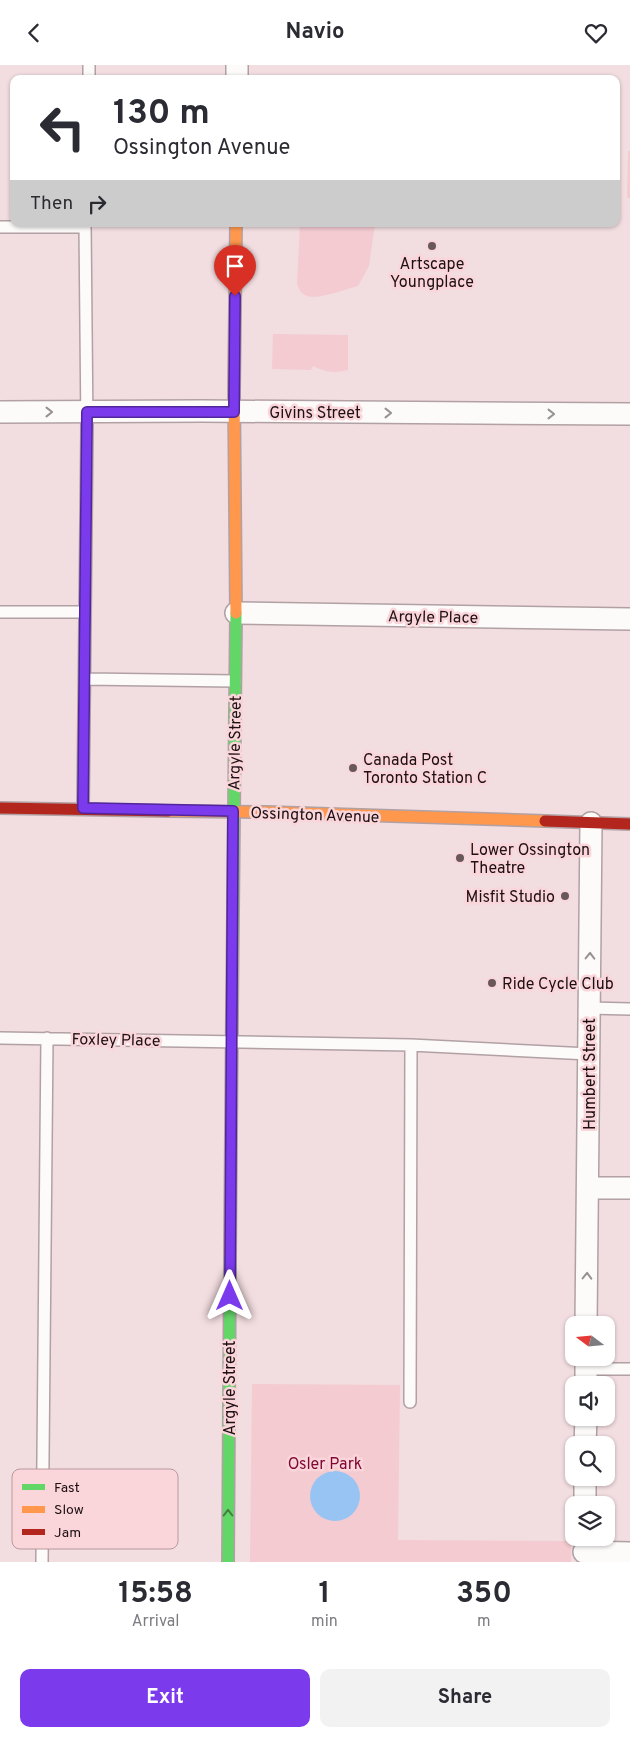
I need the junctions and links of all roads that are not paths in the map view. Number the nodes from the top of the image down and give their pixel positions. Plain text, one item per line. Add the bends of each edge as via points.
1 (85, 227) edge
2 (236, 227) edge
3 (0, 412) edge
4 (87, 412) junction
5 (234, 412) junction
6 (630, 414) edge
7 (0, 611) edge
8 (85, 612) junction
9 (236, 613) junction
10 (630, 619) edge
11 (84, 679) junction
12 (235, 686) junction
13 (0, 808) edge
14 (83, 808) junction
15 (233, 811) junction
16 (591, 823) junction
17 (630, 824) edge
18 (589, 1008) junction
19 (630, 1009) edge
20 (0, 1038) edge
21 (47, 1038) junction
22 (231, 1041) junction
23 (411, 1045) junction
24 (589, 1054) junction
25 (588, 1188) junction
26 (630, 1188) edge
27 (586, 1316) edge
28 (630, 1369) edge
29 (586, 1371) edge
30 (410, 1403) dead end
31 (43, 1469) edge
32 (42, 1549) edge
33 (584, 1550) edge
34 (630, 1553) edge
35 (42, 1562) edge
36 (228, 1562) edge

1 - 4 lane
2 - 5 street, Argyle Street
3 -> 4 street, Givins Street
4 - 5 street, Givins Street
4 - 8 lane
5 -> 6 street, Givins Street
5 - 9 street, Argyle Street
7 - 8 lane
8 - 11 lane
9 - 10 street, Argyle Place
9 - 12 street, Argyle Street
11 - 12 lane
11 - 14 lane
12 - 15 street, Argyle Street
13 - 14 street, Ossington Avenue
14 - 15 street, Ossington Avenue
15 - 16 street, Ossington Avenue
15 - 22 street, Argyle Street
16 - 17 street, Ossington Avenue
18 -> 16 street, Humbert Street
18 - 19 lane
18 - 24 street, Humbert Street
20 - 21 lane, Foxley Place
21 - 22 lane, Foxley Place
21 - 31 lane
22 - 23 lane, Foxley Place
36 -> 22 street, Argyle Street
23 - 24 lane, Foxley Place
23 - 30 lane
24 - 25 street, Humbert Street
25 - 26 street
27 -> 25 street, Humbert Street
28 - 29 lane
32 - 35 lane
33 - 34 street

